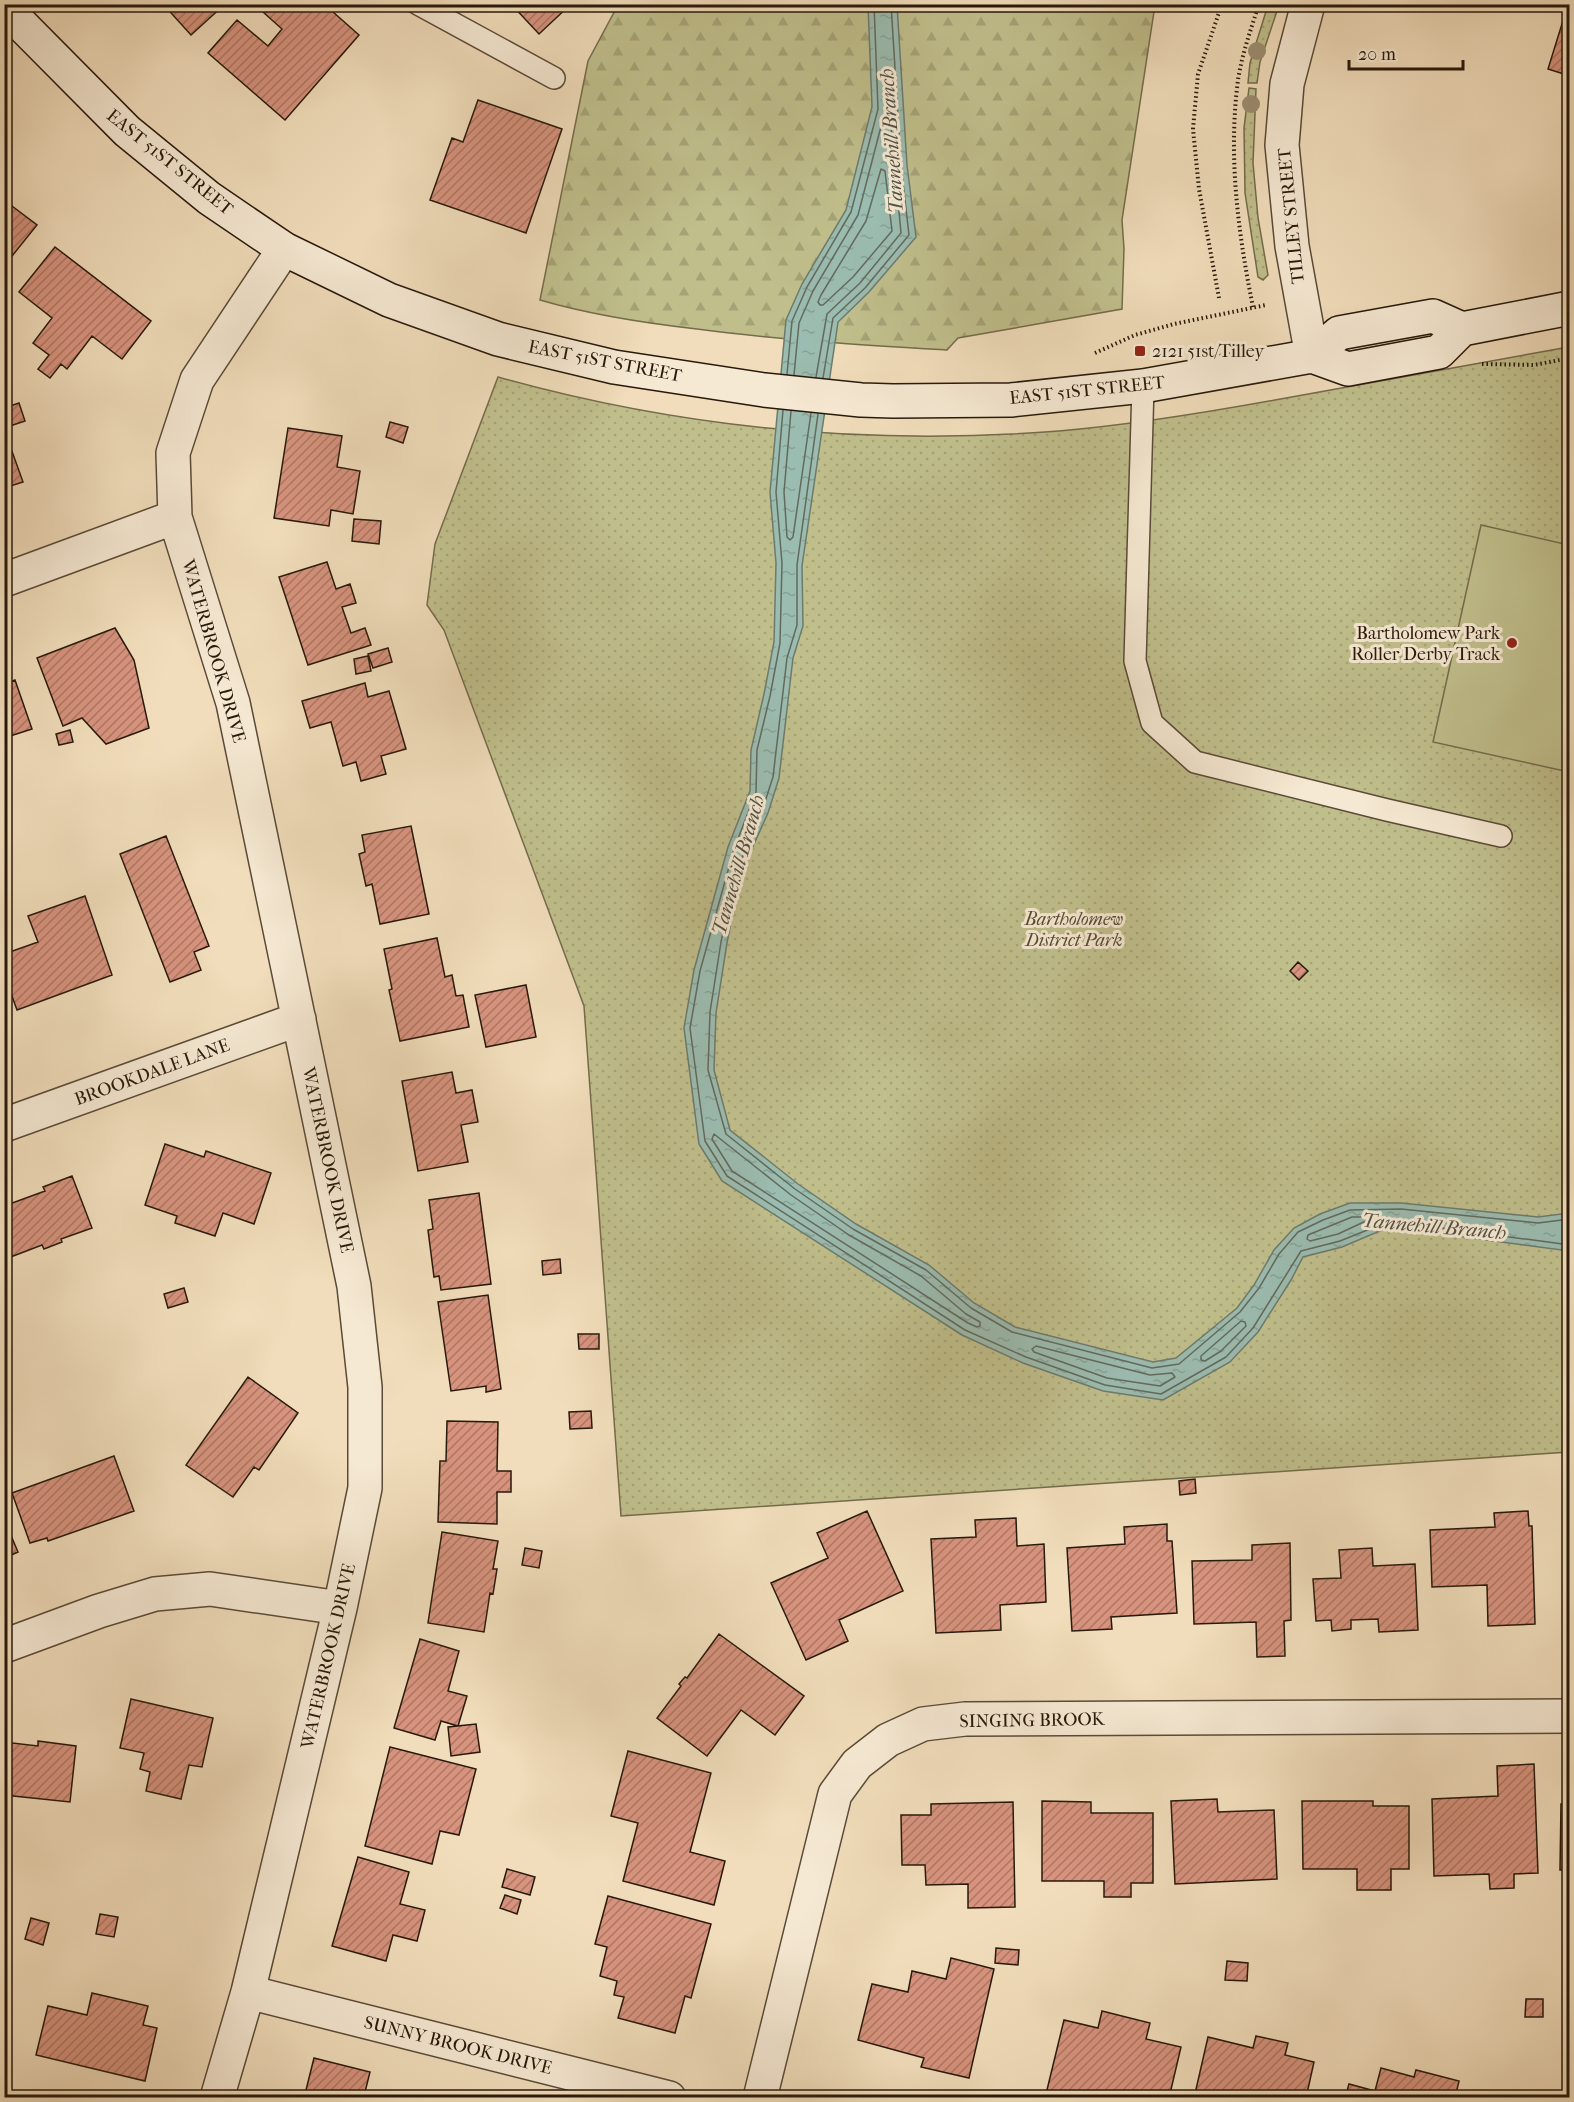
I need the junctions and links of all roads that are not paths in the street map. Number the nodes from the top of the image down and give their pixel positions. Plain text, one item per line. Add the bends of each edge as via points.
1 (418, 4) edge
2 (1308, 4) edge
3 (4, 7) edge
4 (554, 78) dead end
5 (284, 249) junction
6 (1569, 308) edge
7 (1311, 356) junction
8 (1143, 386) junction
9 (175, 517) junction
10 (4, 580) edge
11 (1501, 836) dead end
12 (299, 1019) junction
13 (4, 1125) edge
14 (340, 1608) junction
15 (4, 1646) edge
16 (1569, 1716) edge
17 (248, 1992) junction
18 (217, 2097) edge
19 (669, 2097) edge
20 (760, 2097) edge

1 - 4 lane
2 - 7 street, TILLEY STREET via 1287,84 1282,145 1292,246
3 - 5 street, EAST 51ST STREET via 127,131 209,198
5 - 8 street, EAST 51ST STREET via 389,300 498,339 614,367 861,400 1011,400
5 - 9 street, WATERBROOK DRIVE via 197,380 173,453
6 - 7 street, EAST 51ST STREET via 1462,329 1439,352 1348,369
7 - 8 street, EAST 51ST STREET
8 - 11 lane via 1135,661 1152,723 1195,762
9 - 10 street
9 - 12 street, WATERBROOK DRIVE via 233,703
12 - 13 street, BROOKDALE LANE
12 - 14 street, WATERBROOK DRIVE via 354,1286 365,1387 365,1488
14 - 15 street via 210,1589 154,1594
14 - 17 street, WATERBROOK DRIVE
16 - 20 street, SINGING BROOK via 965,1719 923,1724 888,1740 857,1764 835,1794
17 - 18 street, WATERBROOK DRIVE
17 - 19 street, SUNNY BROOK DRIVE

